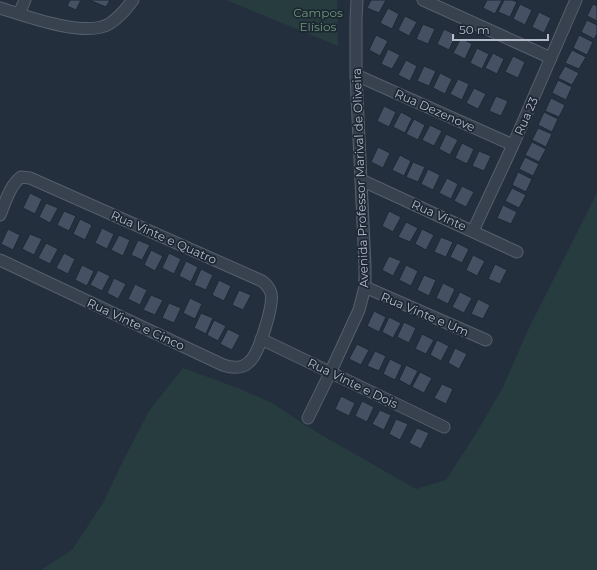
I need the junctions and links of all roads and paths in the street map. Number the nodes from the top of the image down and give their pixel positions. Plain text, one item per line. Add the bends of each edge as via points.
1 (25, 0) edge
2 (132, 0) edge
3 (357, 0) edge
4 (423, 0) edge
5 (576, 0) edge
6 (0, 8) edge
7 (19, 14) junction
8 (552, 58) junction
9 (356, 75) junction
10 (513, 145) junction
11 (361, 180) junction
12 (0, 215) edge
13 (473, 231) junction
14 (517, 252) dead end
15 (0, 260) edge
16 (365, 287) junction
17 (261, 339) junction
18 (486, 340) dead end
19 (330, 373) junction
20 (308, 418) dead end
21 (444, 427) dead end

1 - 7 street
2 - 7 street via 122,15 108,25 90,29 66,26
3 - 9 street, Avenida Professor Marival de Oliveira
4 - 8 street
5 - 8 street, Rua 23
6 - 7 street
8 - 10 street, Rua 23
9 - 10 street, Rua Dezenove
9 - 11 street, Avenida Professor Marival de Oliveira
10 - 13 street, Rua 23
11 - 13 street, Rua Vinte
11 - 16 street, Avenida Professor Marival de Oliveira
12 - 17 street, Rua Vinte e Quatro via 17,180 21,177 30,178 262,281 268,286 272,300
13 - 14 street, Rua Vinte
15 - 17 street, Rua Vinte e Cinco via 228,367 236,368 248,363
16 - 18 street, Rua Vinte e Um
16 - 19 street, Avenida Professor Marival de Oliveira via 359,310
17 - 19 street, Rua Vinte e Dois
19 - 20 street, Avenida Professor Marival de Oliveira
19 - 21 street, Rua Vinte e Dois

